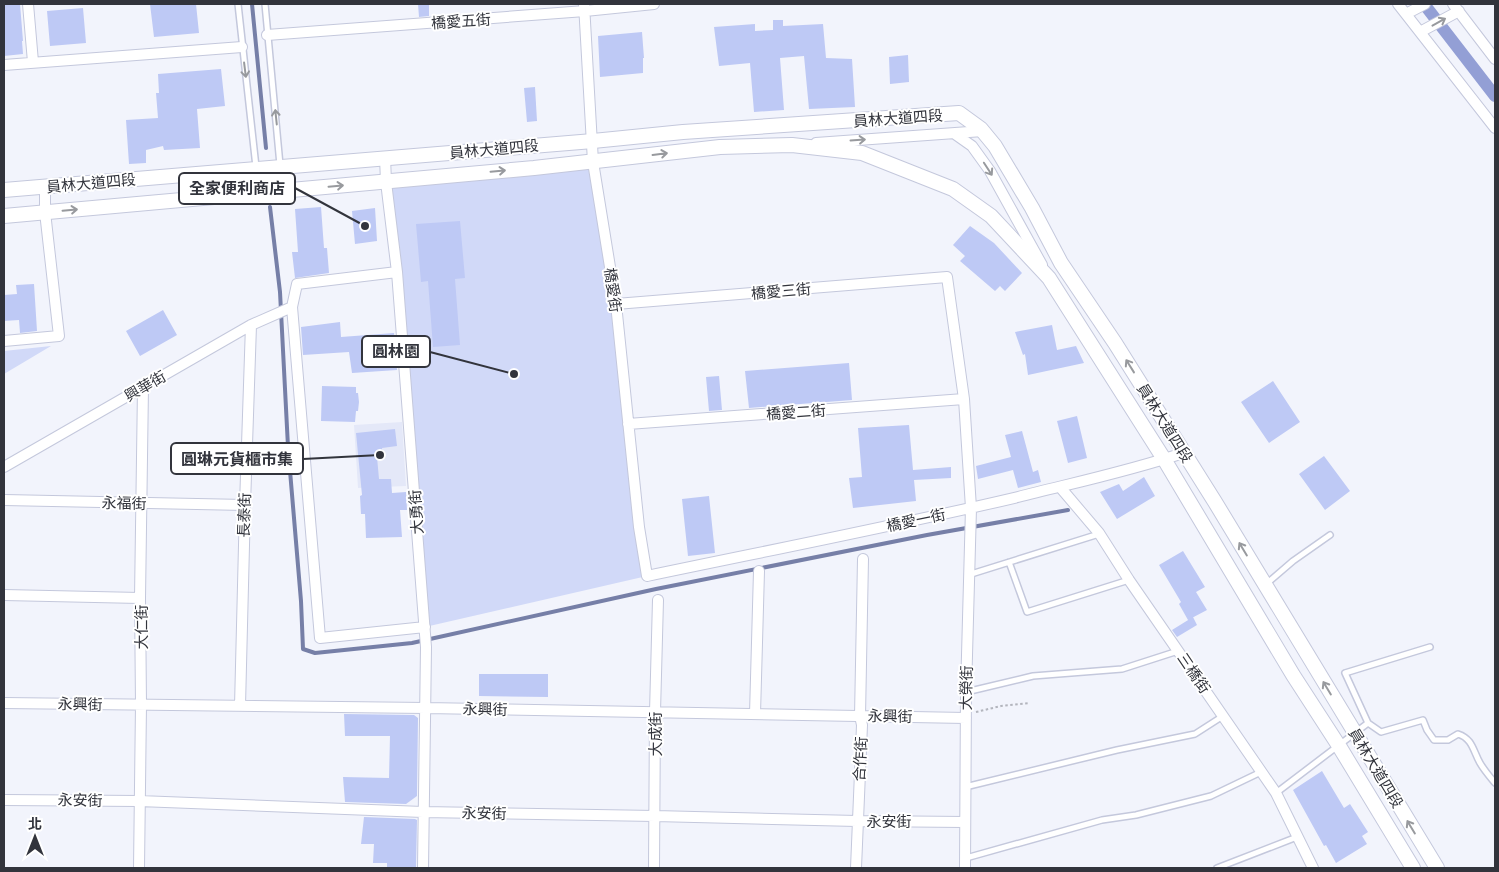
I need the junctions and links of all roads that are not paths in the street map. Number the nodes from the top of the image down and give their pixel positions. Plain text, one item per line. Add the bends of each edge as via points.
1 (28, 4) edge
2 (238, 4) edge
3 (265, 4) edge
4 (654, 4) edge
5 (1398, 4) edge
6 (1425, 4) edge
7 (585, 8) edge
8 (1456, 8) edge
9 (1406, 14) junction
10 (1420, 32) junction
11 (267, 35) junction
12 (242, 47) junction
13 (1495, 59) edge
14 (32, 62) junction
15 (4, 65) edge
16 (1495, 128) edge
17 (983, 131) junction
18 (955, 134) junction
19 (593, 141) junction
20 (792, 145) junction
21 (385, 157) junction
22 (593, 162) junction
23 (280, 166) junction
24 (257, 168) junction
25 (386, 182) junction
26 (45, 187) junction
27 (4, 190) edge
28 (45, 212) junction
29 (4, 216) edge
30 (397, 272) junction
31 (947, 277) joint
32 (1049, 278) junction
33 (616, 304) junction
34 (290, 307) junction
35 (251, 325) junction
36 (4, 341) edge
37 (143, 387) junction
38 (964, 400) junction
39 (628, 424) junction
40 (1183, 453) junction
41 (1164, 459) junction
42 (4, 466) edge
43 (1060, 486) junction
44 (4, 500) edge
45 (142, 503) junction
46 (244, 505) junction
47 (971, 513) junction
48 (1099, 533) junction
49 (1330, 534) dead end
50 (863, 559) dead end
51 (1009, 562) junction
52 (759, 571) dead end
53 (968, 575) junction
54 (647, 576) joint
55 (1129, 580) junction
56 (1265, 586) junction
57 (4, 595) edge
58 (140, 598) junction
59 (658, 600) dead end
60 (425, 630) junction
61 (1430, 647) dead end
62 (1178, 650) junction
63 (966, 692) junction
64 (4, 703) edge
65 (141, 705) junction
66 (240, 706) junction
67 (426, 708) junction
68 (655, 712) junction
69 (755, 714) junction
70 (860, 716) junction
71 (966, 716) junction
72 (1223, 716) junction
73 (1368, 723) junction
74 (1355, 734) junction
75 (1339, 746) junction
76 (1262, 772) junction
77 (1495, 783) edge
78 (966, 787) junction
79 (1276, 793) junction
80 (4, 800) edge
81 (139, 801) junction
82 (423, 812) junction
83 (655, 816) junction
84 (857, 821) junction
85 (965, 822) junction
86 (1297, 836) junction
87 (965, 863) edge
88 (139, 868) edge
89 (423, 868) edge
90 (654, 868) edge
91 (856, 868) edge
92 (1217, 868) edge
93 (1313, 868) edge
94 (1413, 868) edge
95 (1437, 868) edge

1 - 14 street
2 - 12 lane
3 - 11 lane
4 - 7 street, 橋愛五街
5 - 9 street
6 - 9 street
7 - 11 street, 橋愛五街
7 - 19 street, 橋愛街
10 -> 8 street
8 - 13 street
9 - 10 street
10 - 16 street
23 -> 11 lane
12 - 14 street
12 -> 24 lane
14 - 15 street
17 - 18 street
17 - 19 main road, 員林大道四段 via 959,113
40 -> 17 main road, 員林大道四段 via 1061,263 1016,181
20 -> 18 street
18 -> 32 street via 972,146 990,171
19 - 21 main road, 員林大道四段
19 - 22 street, 橋愛街
22 -> 20 main road, 員林大道四段 via 720,147
20 - 32 main road, 員林大道四段 via 862,153 953,189 991,216
21 - 23 main road, 員林大道四段
21 - 25 street, 大勇街
25 -> 22 main road, 員林大道四段
22 - 33 street, 橋愛街
23 - 24 main road, 員林大道四段
24 - 26 main road, 員林大道四段
28 -> 25 main road, 員林大道四段
25 - 30 street, 大勇街
26 - 27 main road, 員林大道四段
26 - 28 street
28 - 29 main road, 員林大道四段
28 - 36 street via 59,336
30 - 34 street via 297,284
30 - 60 street, 大勇街
31 - 33 street, 橋愛三街
31 - 38 street, 大榮街
32 - 41 main road, 員林大道四段
33 - 39 street, 橋愛街
34 - 35 street, 興華街
34 - 60 street via 320,638
35 - 37 street, 興華街
35 - 46 street, 長泰街
37 - 42 street, 興華街
37 - 45 street, 大仁街
38 - 39 street, 橋愛二街
38 - 47 street, 大榮街
39 - 54 street, 橋愛街
40 - 41 street, 橋愛一街
56 -> 40 main road, 員林大道四段
41 - 43 street, 橋愛一街
41 - 75 main road, 員林大道四段
43 - 47 street, 橋愛一街
43 - 48 street, 三橋街
44 - 45 street, 永福街
45 - 46 street, 永福街
45 - 58 street, 大仁街
46 - 66 street, 長泰街
47 - 53 street, 大榮街
47 - 54 street, 橋愛一街
48 - 51 lane
48 - 55 street, 三橋街
49 - 56 lane
50 - 70 street, 合作街
51 - 53 lane
51 - 55 lane via 1027,612
52 - 69 street
53 - 63 street, 大榮街
55 - 62 street, 三橋街
74 -> 56 main road, 員林大道四段
57 - 58 street
58 - 65 street, 大仁街
59 - 68 street, 大成街
60 - 67 street, 大勇街
61 - 73 lane via 1346,674
62 - 63 lane via 1122,669 1033,676
62 - 72 street, 三橋街
63 - 71 street, 大榮街
64 - 65 street, 永興街
65 - 66 street, 永興街
65 - 81 street, 大仁街
66 - 67 street, 永興街
67 - 68 street, 永興街
67 - 82 street, 大勇街
68 - 69 street, 永興街
68 - 83 street, 大成街
69 - 70 street, 永興街
70 - 71 street, 永興街
70 - 84 street, 合作街
71 - 78 street, 大榮街
72 - 76 street, 三橋街
72 - 78 lane via 1195,734
73 - 74 lane
73 - 77 lane via 1381,732 1423,720 1434,740 1448,740 1458,734 1463,736 1470,740 1480,764
74 - 75 lane
95 -> 74 main road, 員林大道四段
75 - 79 lane
75 - 94 main road, 員林大道四段
76 - 79 street, 三橋街
76 - 87 lane via 1211,796 1102,820
78 - 85 street, 大榮街
79 - 86 street, 三橋街
80 - 81 street, 永安街
81 - 82 street, 永安街
81 - 88 street, 大仁街
82 - 83 street, 永安街
82 - 89 street, 大勇街
83 - 84 street, 永安街
83 - 90 street, 大成街
84 - 85 street, 永安街
84 - 91 street, 合作街
85 - 87 street, 大榮街
86 - 92 lane
86 - 93 street, 三橋街

